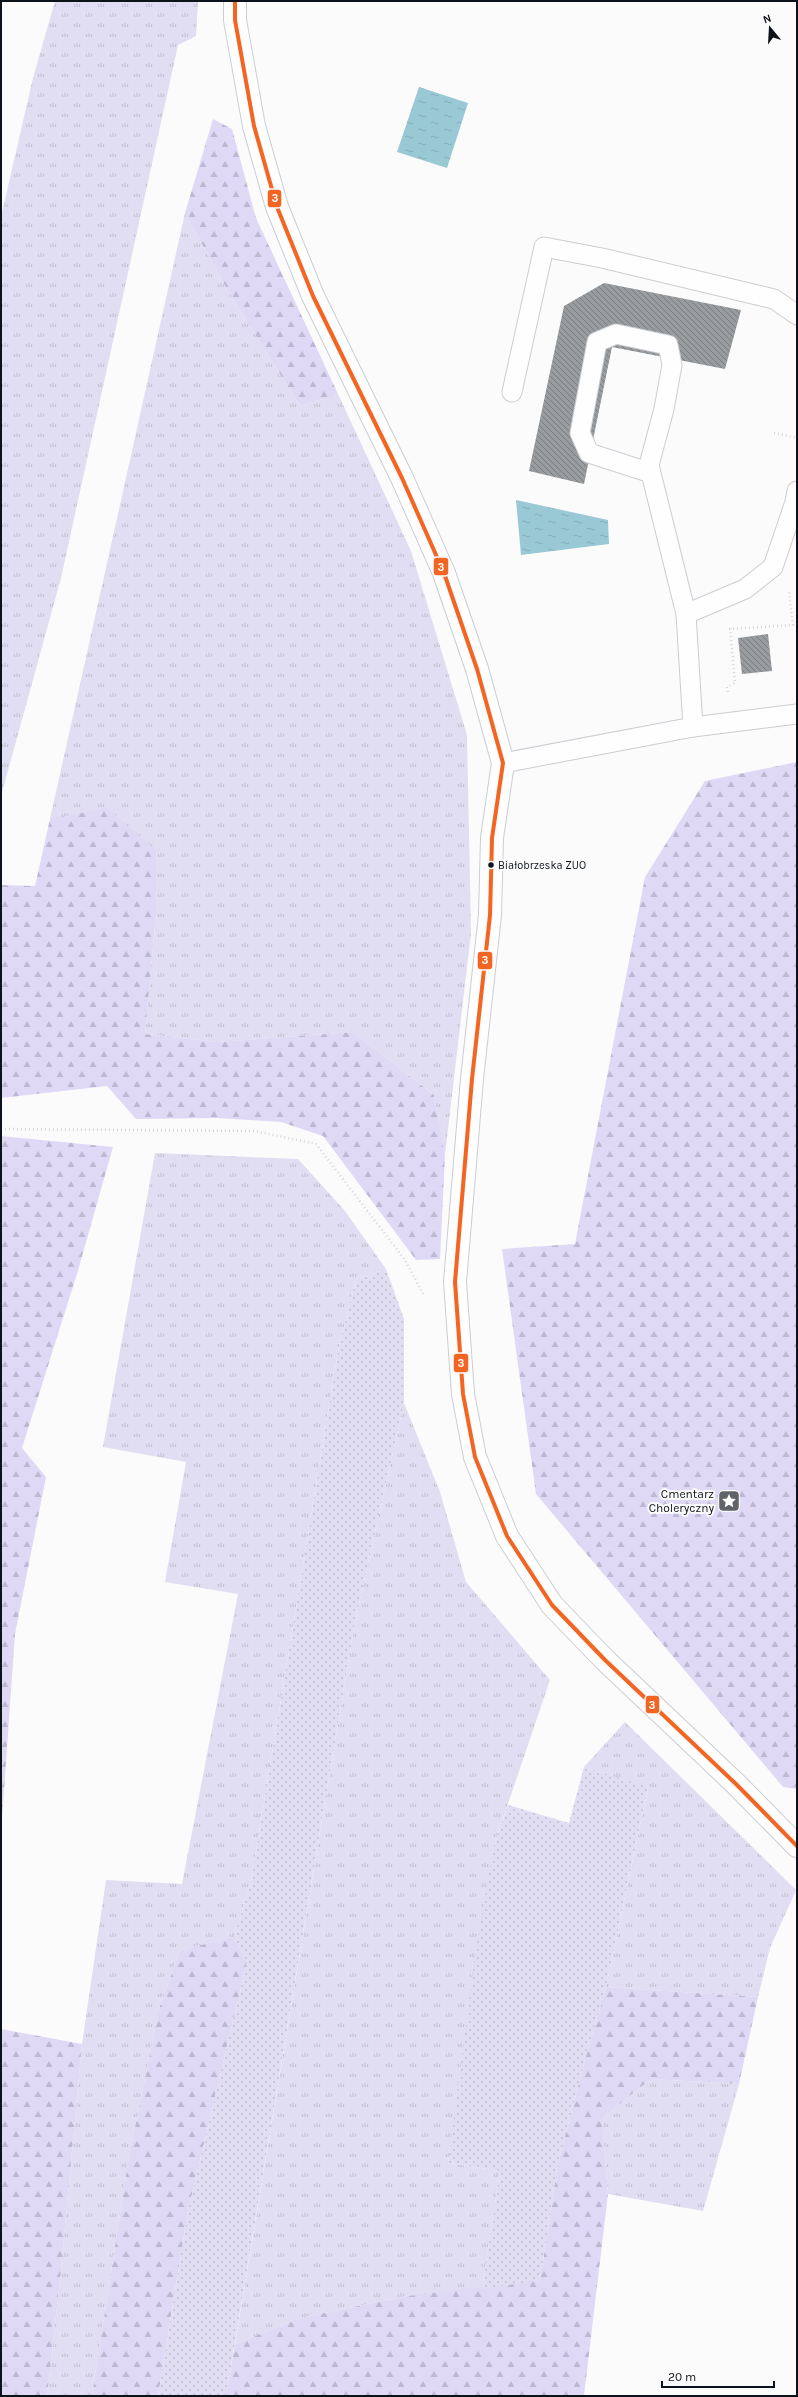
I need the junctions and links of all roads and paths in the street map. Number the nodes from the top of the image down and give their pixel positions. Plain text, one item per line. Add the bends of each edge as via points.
1 (235, 1) edge
2 (797, 315) edge
3 (512, 392) dead end
4 (774, 433) dead end
5 (797, 438) edge
6 (651, 473) junction
7 (797, 491) edge
8 (788, 586) dead end
9 (686, 614) junction
10 (731, 620) dead end
11 (729, 629) junction
12 (797, 714) edge
13 (736, 722) junction
14 (693, 728) junction
15 (503, 763) junction
16 (1, 1129) edge
17 (427, 1300) dead end
18 (797, 1846) edge

1 - 15 street via 235,20 254,126 277,207 313,296 402,478 444,573 477,669
2 - 3 lane via 774,299 602,258 544,247
4 - 5 path
6 - 6 lane via 649,465 664,409 672,365 668,345 616,334 597,342 580,433 589,452
6 - 9 lane
7 - 9 lane via 773,567 745,589
8 - 11 path via 793,625
9 - 14 lane
10 - 11 path
11 - 13 path via 735,683 727,687
12 - 13 lane
13 - 14 lane
14 - 15 lane
15 - 18 street via 492,838 490,915 472,1079 455,1282 463,1394 475,1457 507,1536 552,1605 605,1660 736,1784
16 - 17 path via 255,1131 316,1144 405,1260

